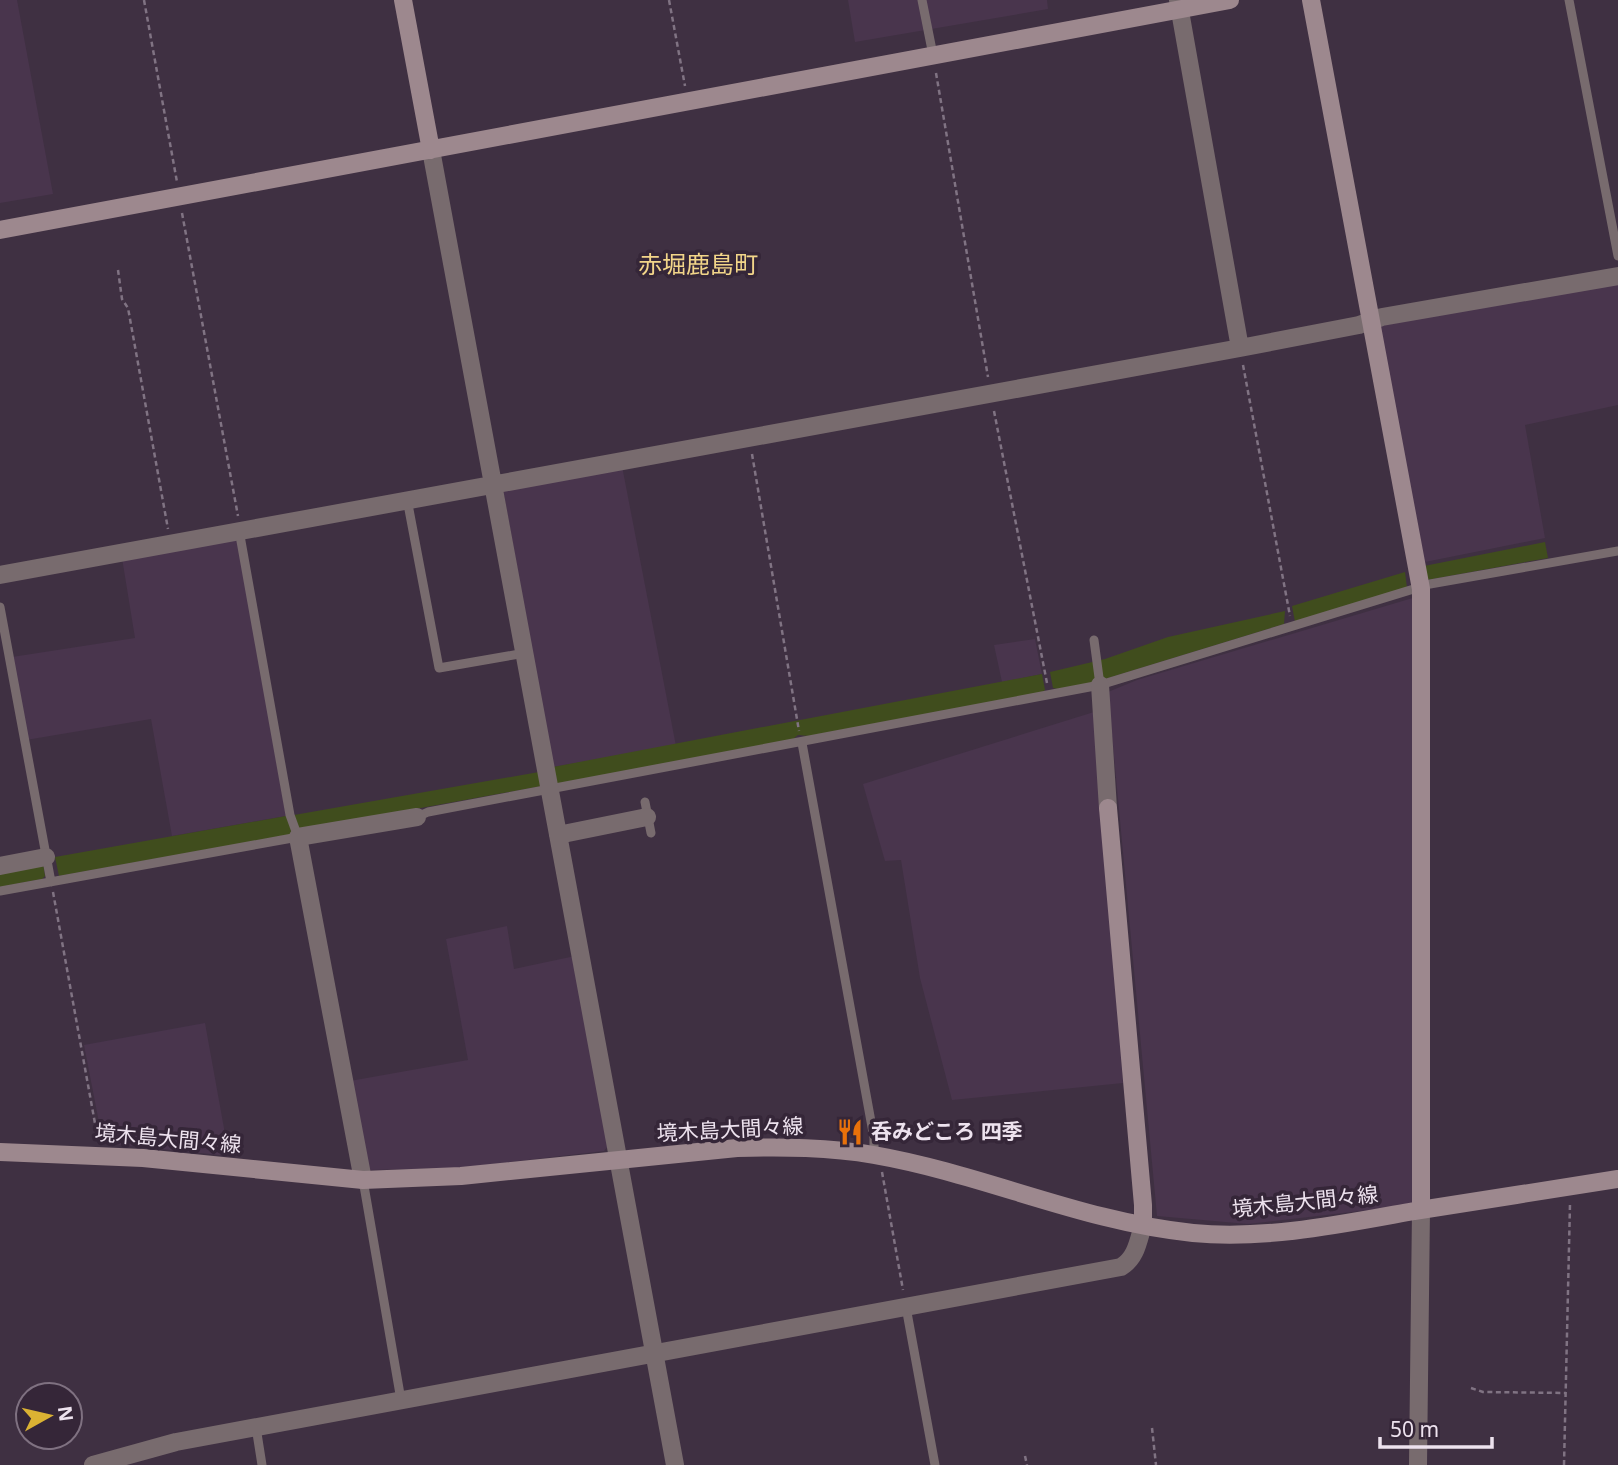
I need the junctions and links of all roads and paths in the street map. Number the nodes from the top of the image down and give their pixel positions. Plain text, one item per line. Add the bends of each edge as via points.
1 (144, 0) edge
2 (403, 0) edge
3 (669, 0) edge
4 (922, 0) edge
5 (1230, 0) edge
6 (1311, 0) edge
7 (1569, 0) edge
8 (1179, 4) edge
9 (933, 55) junction
10 (688, 102) junction
11 (431, 150) junction
12 (179, 196) junction
13 (0, 230) edge
14 (1618, 256) edge
15 (118, 270) dead end
16 (1618, 276) edge
17 (1370, 321) junction
18 (1240, 348) junction
19 (749, 437) junction
20 (494, 483) junction
21 (407, 499) junction
22 (239, 530) junction
23 (170, 543) junction
24 (1618, 551) edge
25 (0, 575) edge
26 (1421, 589) junction
27 (0, 607) edge
28 (1292, 626) junction
29 (1094, 640) dead end
30 (525, 653) junction
31 (1100, 685) junction
32 (802, 743) junction
33 (550, 790) junction
34 (417, 817) joint
35 (648, 817) dead end
36 (558, 835) junction
37 (298, 837) junction
38 (46, 857) junction
39 (0, 866) edge
40 (51, 882) junction
41 (0, 891) edge
42 (0, 1152) edge
43 (97, 1154) junction
44 (880, 1156) junction
45 (618, 1159) junction
46 (1618, 1178) edge
47 (363, 1180) junction
48 (1569, 1187) junction
49 (1421, 1210) junction
50 (1143, 1225) junction
51 (906, 1307) junction
52 (654, 1353) junction
53 (1471, 1388) dead end
54 (1566, 1393) junction
55 (401, 1400) junction
56 (256, 1427) junction
57 (1152, 1428) dead end
58 (1025, 1456) dead end
59 (93, 1465) edge
60 (262, 1465) edge
61 (675, 1465) edge
62 (934, 1465) edge
63 (1027, 1465) edge
64 (1156, 1465) edge
65 (1418, 1465) edge
66 (1564, 1465) edge

1 - 12 path
2 - 11 street
3 - 10 path
4 - 9 lane
5 - 8 street
6 - 17 street
7 - 14 lane
8 - 9 street
8 - 18 street
9 - 10 street
10 - 11 street
11 - 12 street
11 - 20 street
12 - 13 street
12 - 22 path
15 - 23 path
16 - 17 street
17 - 18 street
17 - 26 street
18 - 19 street
18 - 28 path
19 - 20 street
19 - 32 path
20 - 21 street
20 - 30 street
21 - 22 street
21 - 30 lane via 439,668
22 - 23 street
22 - 37 lane via 290,815
23 - 25 street
24 - 26 lane
26 - 28 lane
26 - 49 street
27 - 38 lane
28 - 31 lane
29 - 31 lane
30 - 33 street
31 - 32 lane
31 - 50 street
32 - 33 lane
32 - 44 lane
33 - 34 lane
33 - 36 street
34 - 37 street
35 - 36 street
36 - 45 street
37 - 40 lane
37 - 47 street
38 - 39 street
38 - 40 lane
40 - 41 lane
40 - 43 path via 99,1140
42 - 43 street, 境木島大間々線
43 - 47 street, 境木島大間々線
44 - 45 street, 境木島大間々線 via 775,1147
44 - 50 street, 境木島大間々線 via 1091,1215
44 - 51 path
45 - 47 street, 境木島大間々線 via 461,1176
45 - 52 street
46 - 48 street, 境木島大間々線
47 - 55 lane
48 - 49 street, 境木島大間々線
48 - 54 path
49 - 50 street, 境木島大間々線 via 1283,1231 1203,1233
49 - 65 street
50 - 51 street via 1136,1249 1121,1267
51 - 52 street
51 - 62 lane
52 - 55 street
52 - 61 street
53 - 54 path
54 - 66 path
55 - 56 street
56 - 59 street via 145,1449
56 - 60 lane
57 - 64 path
58 - 63 path

